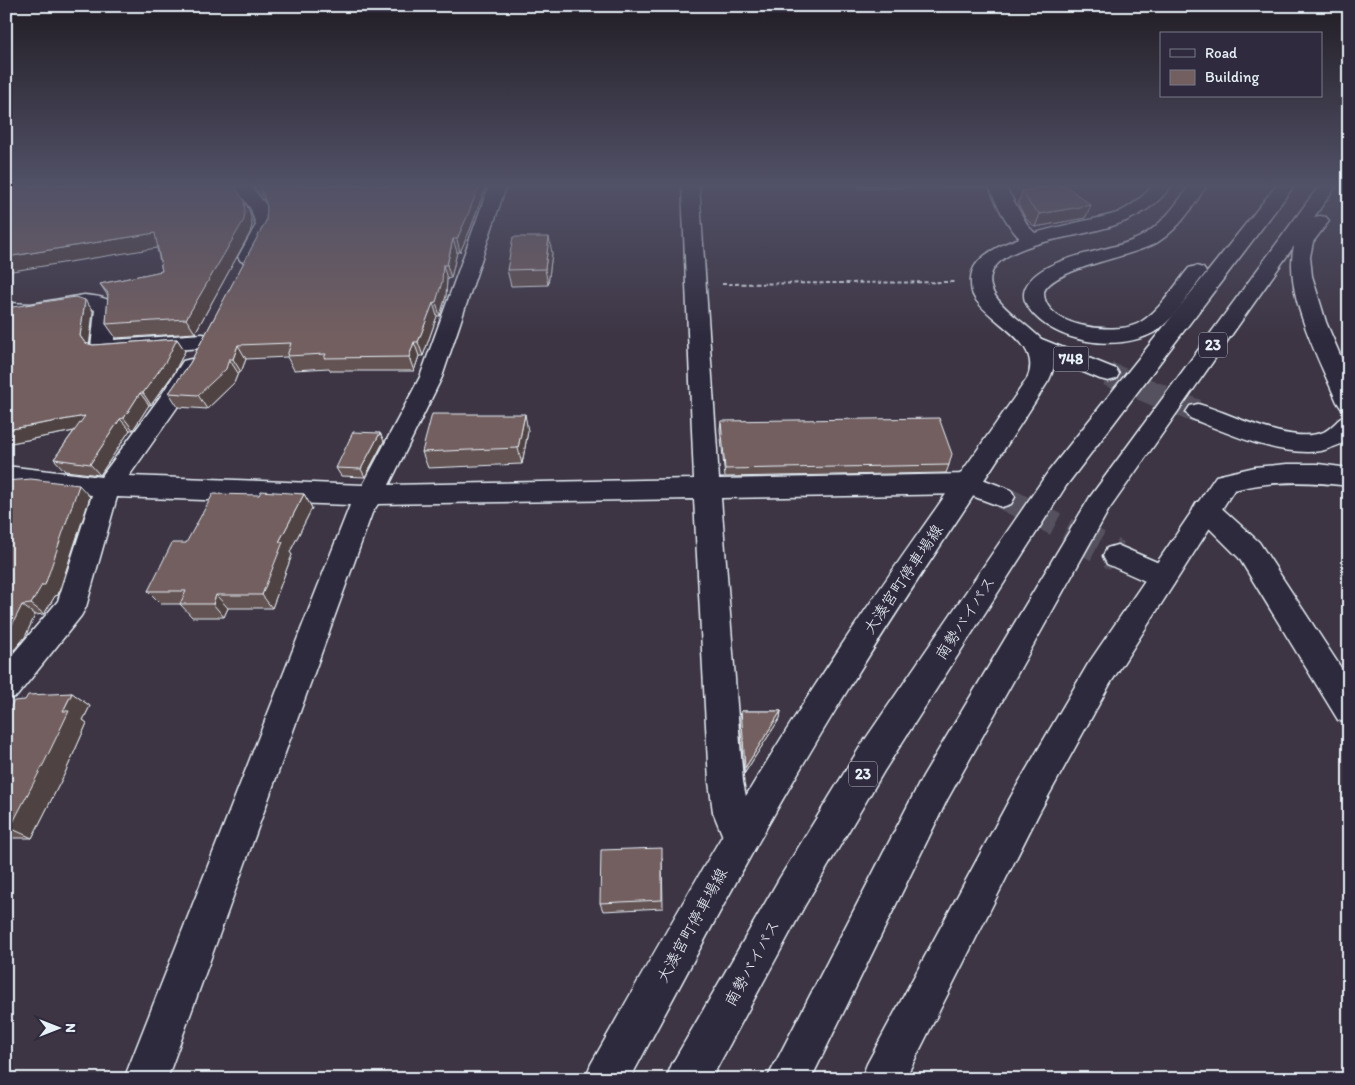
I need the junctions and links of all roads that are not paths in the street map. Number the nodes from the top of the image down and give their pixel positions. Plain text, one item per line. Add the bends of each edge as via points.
1 (259, 237) edge
2 (480, 237) edge
3 (694, 237) edge
4 (1029, 237) edge
5 (1047, 237) edge
6 (1153, 237) edge
7 (1225, 237) edge
8 (1246, 237) edge
9 (1291, 237) edge
10 (1309, 237) edge
11 (1032, 240) junction
12 (240, 272) edge
13 (6, 309) edge
14 (1034, 343) junction
15 (1108, 374) tunnel mouth
16 (1349, 402) edge
17 (1198, 412) tunnel mouth
18 (1349, 422) edge
19 (6, 475) edge
20 (1349, 477) edge
21 (969, 484) junction
22 (107, 488) junction
23 (707, 490) junction
24 (371, 494) junction
25 (1002, 498) tunnel mouth
26 (1206, 509) junction
27 (1117, 556) tunnel mouth
28 (1162, 577) junction
29 (6, 686) edge
30 (1349, 709) edge
31 (741, 836) junction
32 (145, 1079) edge
33 (606, 1079) edge
34 (687, 1079) edge
35 (788, 1079) edge
36 (882, 1079) edge

1 - 12 main road
2 - 24 main road via 431,377
3 - 23 main road
4 - 11 main road
5 - 11 main road
6 - 7 main road via 1128,249 1065,268 1045,278 1034,291 1038,308 1056,323 1086,333 1124,333 1144,328 1153,322
8 - 34 main road, 南勢バイパス / 23 via 1057,479 872,759 792,892
9 - 35 main road, 23 via 1098,504 934,788
10 - 16 main road via 1304,243 1302,258 1309,309
11 - 14 main road, 大湊宮町停車場線 / 748 via 989,261 980,276 983,294 995,310
13 - 22 main road via 28,311 84,300 101,303 106,307 102,348 207,332 186,376
14 - 15 main road, 748
14 - 21 main road, 大湊宮町停車場線 / 748 via 1042,354 1043,366 1038,380
17 - 18 main road via 1278,440 1303,443 1336,438 1345,431
19 - 22 main road
20 - 26 main road via 1311,474 1246,476 1225,483
21 - 23 main road
21 - 25 main road
21 - 31 main road, 大湊宮町停車場線 / 748 via 831,688
22 - 24 main road
22 - 29 main road via 72,608
23 - 24 main road
23 - 31 main road via 726,782 731,812
24 - 32 main road via 360,510
26 - 28 main road
26 - 30 main road via 1250,550
27 - 28 main road
28 - 36 main road via 1099,674 1028,801
31 - 33 main road, 大湊宮町停車場線 / 748

